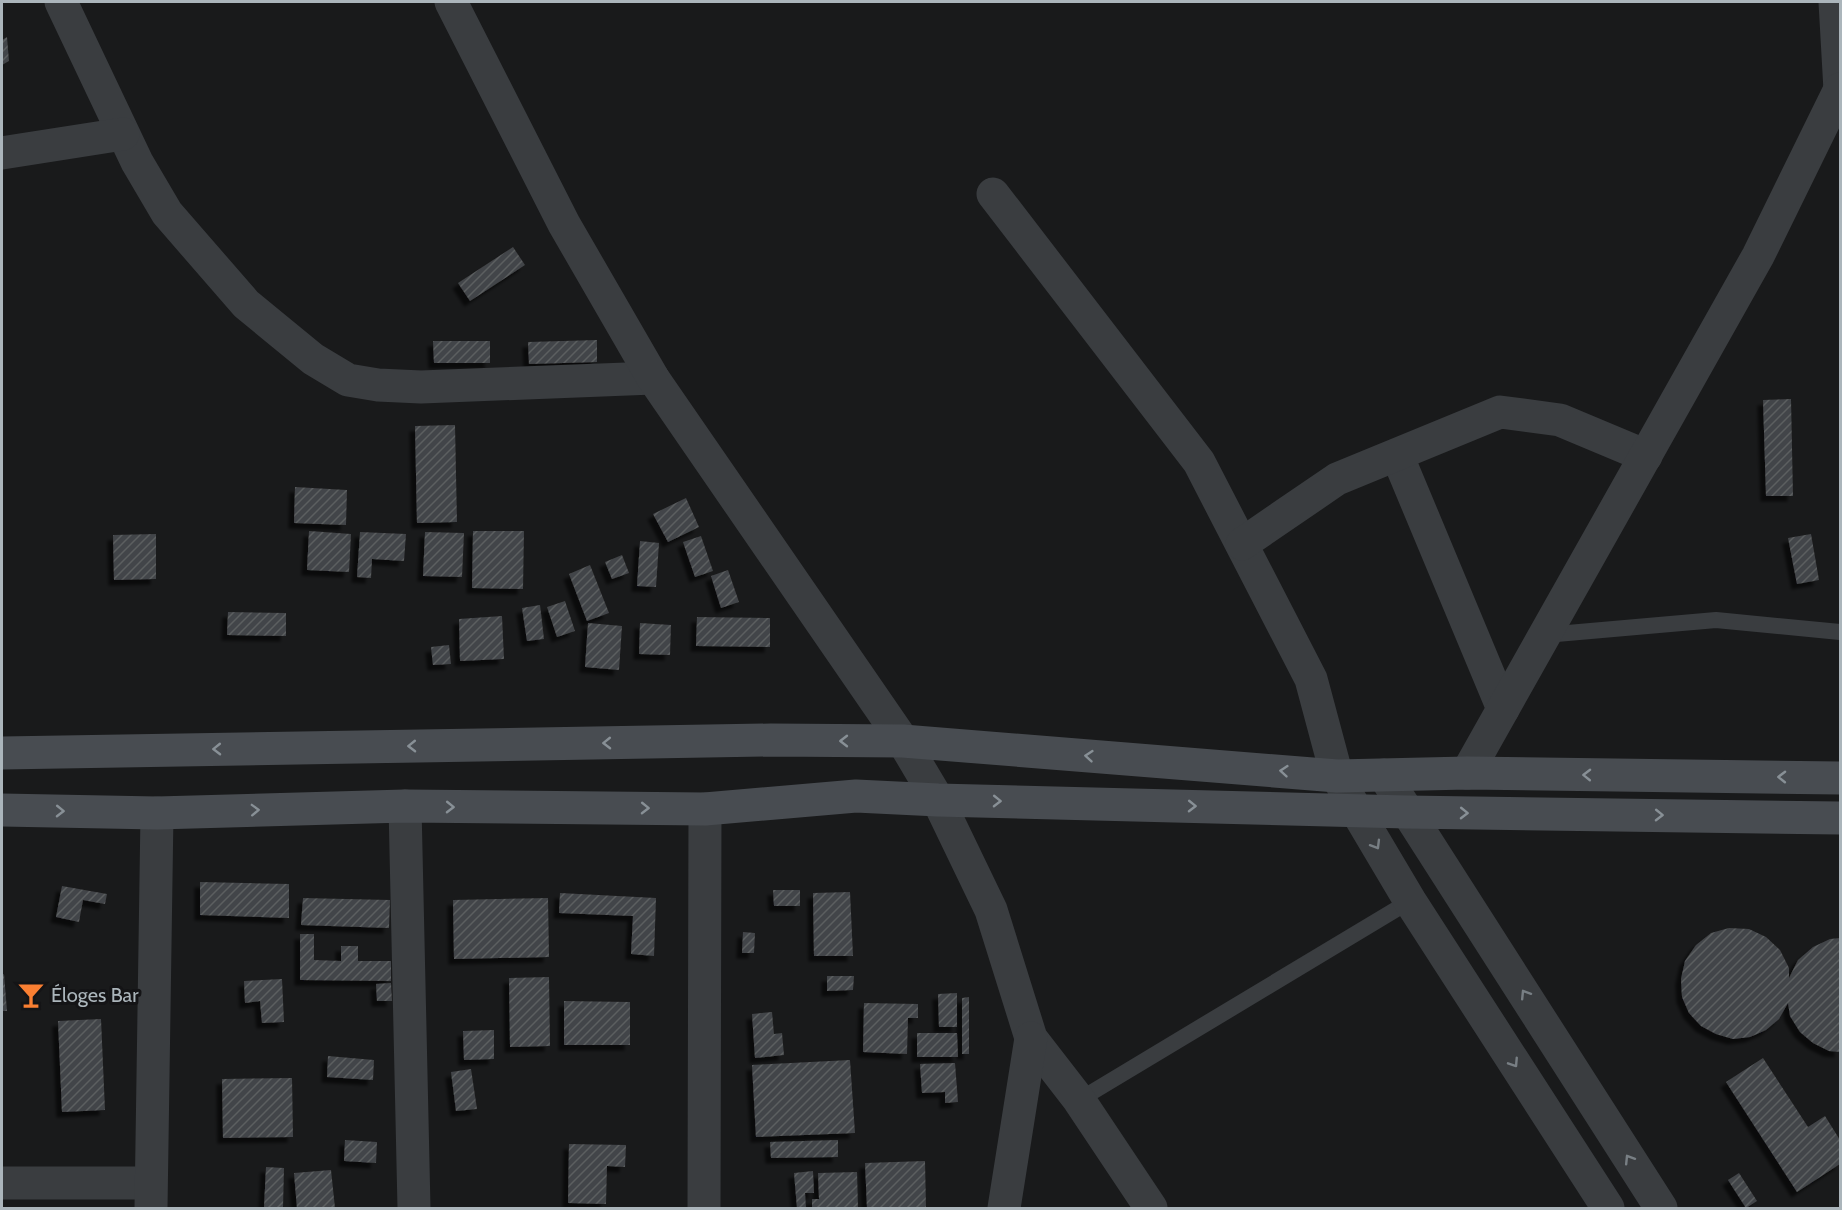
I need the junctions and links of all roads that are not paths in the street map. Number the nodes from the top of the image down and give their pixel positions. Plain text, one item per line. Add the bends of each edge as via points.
1 (61, 2) edge
2 (451, 2) edge
3 (1835, 2) edge
4 (1840, 89) edge
5 (123, 134) junction
6 (2, 153) edge
7 (993, 194) dead end
8 (653, 378) junction
9 (1397, 455) junction
10 (1646, 456) junction
11 (1242, 543) junction
12 (1840, 632) edge
13 (1545, 635) junction
14 (1503, 709) junction
15 (903, 741) junction
16 (2, 753) edge
17 (1467, 773) junction
18 (1384, 775) junction
19 (1337, 776) junction
20 (1840, 778) edge
21 (938, 800) junction
22 (405, 806) junction
23 (705, 809) junction
24 (2, 810) edge
25 (1356, 810) junction
26 (1406, 812) junction
27 (157, 813) junction
28 (1840, 818) edge
29 (1410, 901) junction
30 (1031, 1038) junction
31 (1079, 1100) junction
32 (2, 1184) edge
33 (150, 1196) edge
34 (414, 1209) edge
35 (704, 1209) edge
36 (1004, 1209) edge
37 (1151, 1209) edge
38 (1608, 1209) edge
39 (1660, 1209) edge

1 - 5 street
2 - 8 street via 564,224
3 - 4 street
4 - 10 street via 1758,256
5 - 6 street
5 - 8 street via 167,213 246,304 313,358 348,380 421,387
7 - 11 street via 1199,462
8 - 15 street
9 - 10 street via 1500,412 1560,420
9 - 11 street via 1337,480
9 - 14 street
10 - 13 street
11 - 19 street via 1311,679
12 - 13 lane via 1716,620
13 - 14 street
14 - 17 street
15 -> 16 main road
19 -> 15 main road
15 - 21 street
17 - 18 main road
20 -> 17 main road
18 - 19 main road
18 - 26 street
19 - 25 street
21 - 23 main road via 856,796
21 -> 25 main road
21 - 30 street via 991,910
22 -> 23 main road
27 -> 22 main road
22 - 34 street
23 - 35 street
24 -> 27 main road
25 - 26 main road
25 -> 29 street
26 -> 28 main road
39 -> 26 street
27 - 33 street
29 - 31 lane
29 -> 38 street
30 - 31 street
30 - 36 street
31 - 37 street
32 - 33 street

